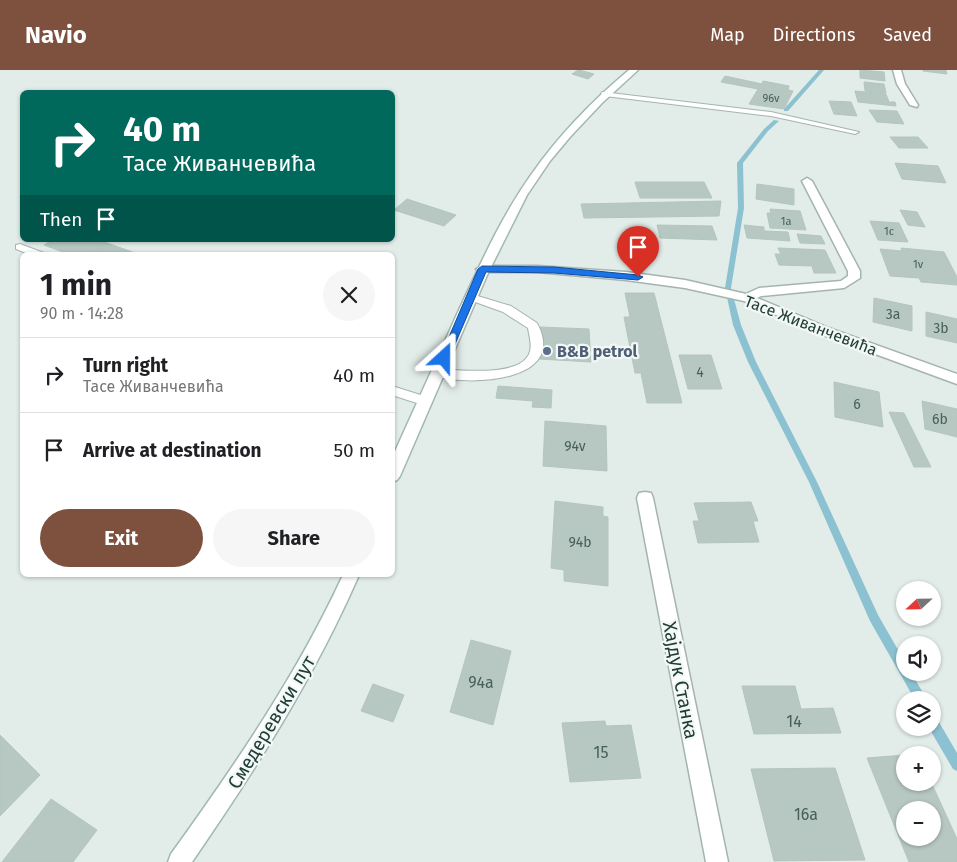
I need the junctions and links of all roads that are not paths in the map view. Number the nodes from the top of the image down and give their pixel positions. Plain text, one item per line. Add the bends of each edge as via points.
1 (634, 70) edge
2 (898, 70) edge
3 (605, 94) junction
4 (914, 105) dead end
5 (855, 132) dead end
6 (807, 180) dead end
7 (20, 247) dead end
8 (32, 252) edge
9 (482, 269) junction
10 (471, 297) junction
11 (742, 297) junction
12 (438, 373) junction
13 (957, 379) edge
14 (395, 391) edge
15 (426, 400) junction
16 (395, 469) edge
17 (645, 498) dead end
18 (350, 577) edge
19 (180, 862) edge
20 (717, 862) edge

1 - 3 street
2 - 4 street
3 - 5 lane via 771,114
3 - 9 street via 546,160
6 - 11 street via 854,272 854,278 844,284 759,292
7 - 8 lane
9 - 10 street
9 - 11 street, Тасе Живанчевића via 537,269 626,276 685,284
10 - 12 street
10 - 12 lane via 507,309 532,326 537,351 523,369 478,375
11 - 13 street, Тасе Живанчевића via 800,322
12 - 15 street
14 - 15 lane
15 - 16 street
17 - 20 street, Хајдук Станка
18 - 19 street, Смедеревски пут via 302,673 231,789

